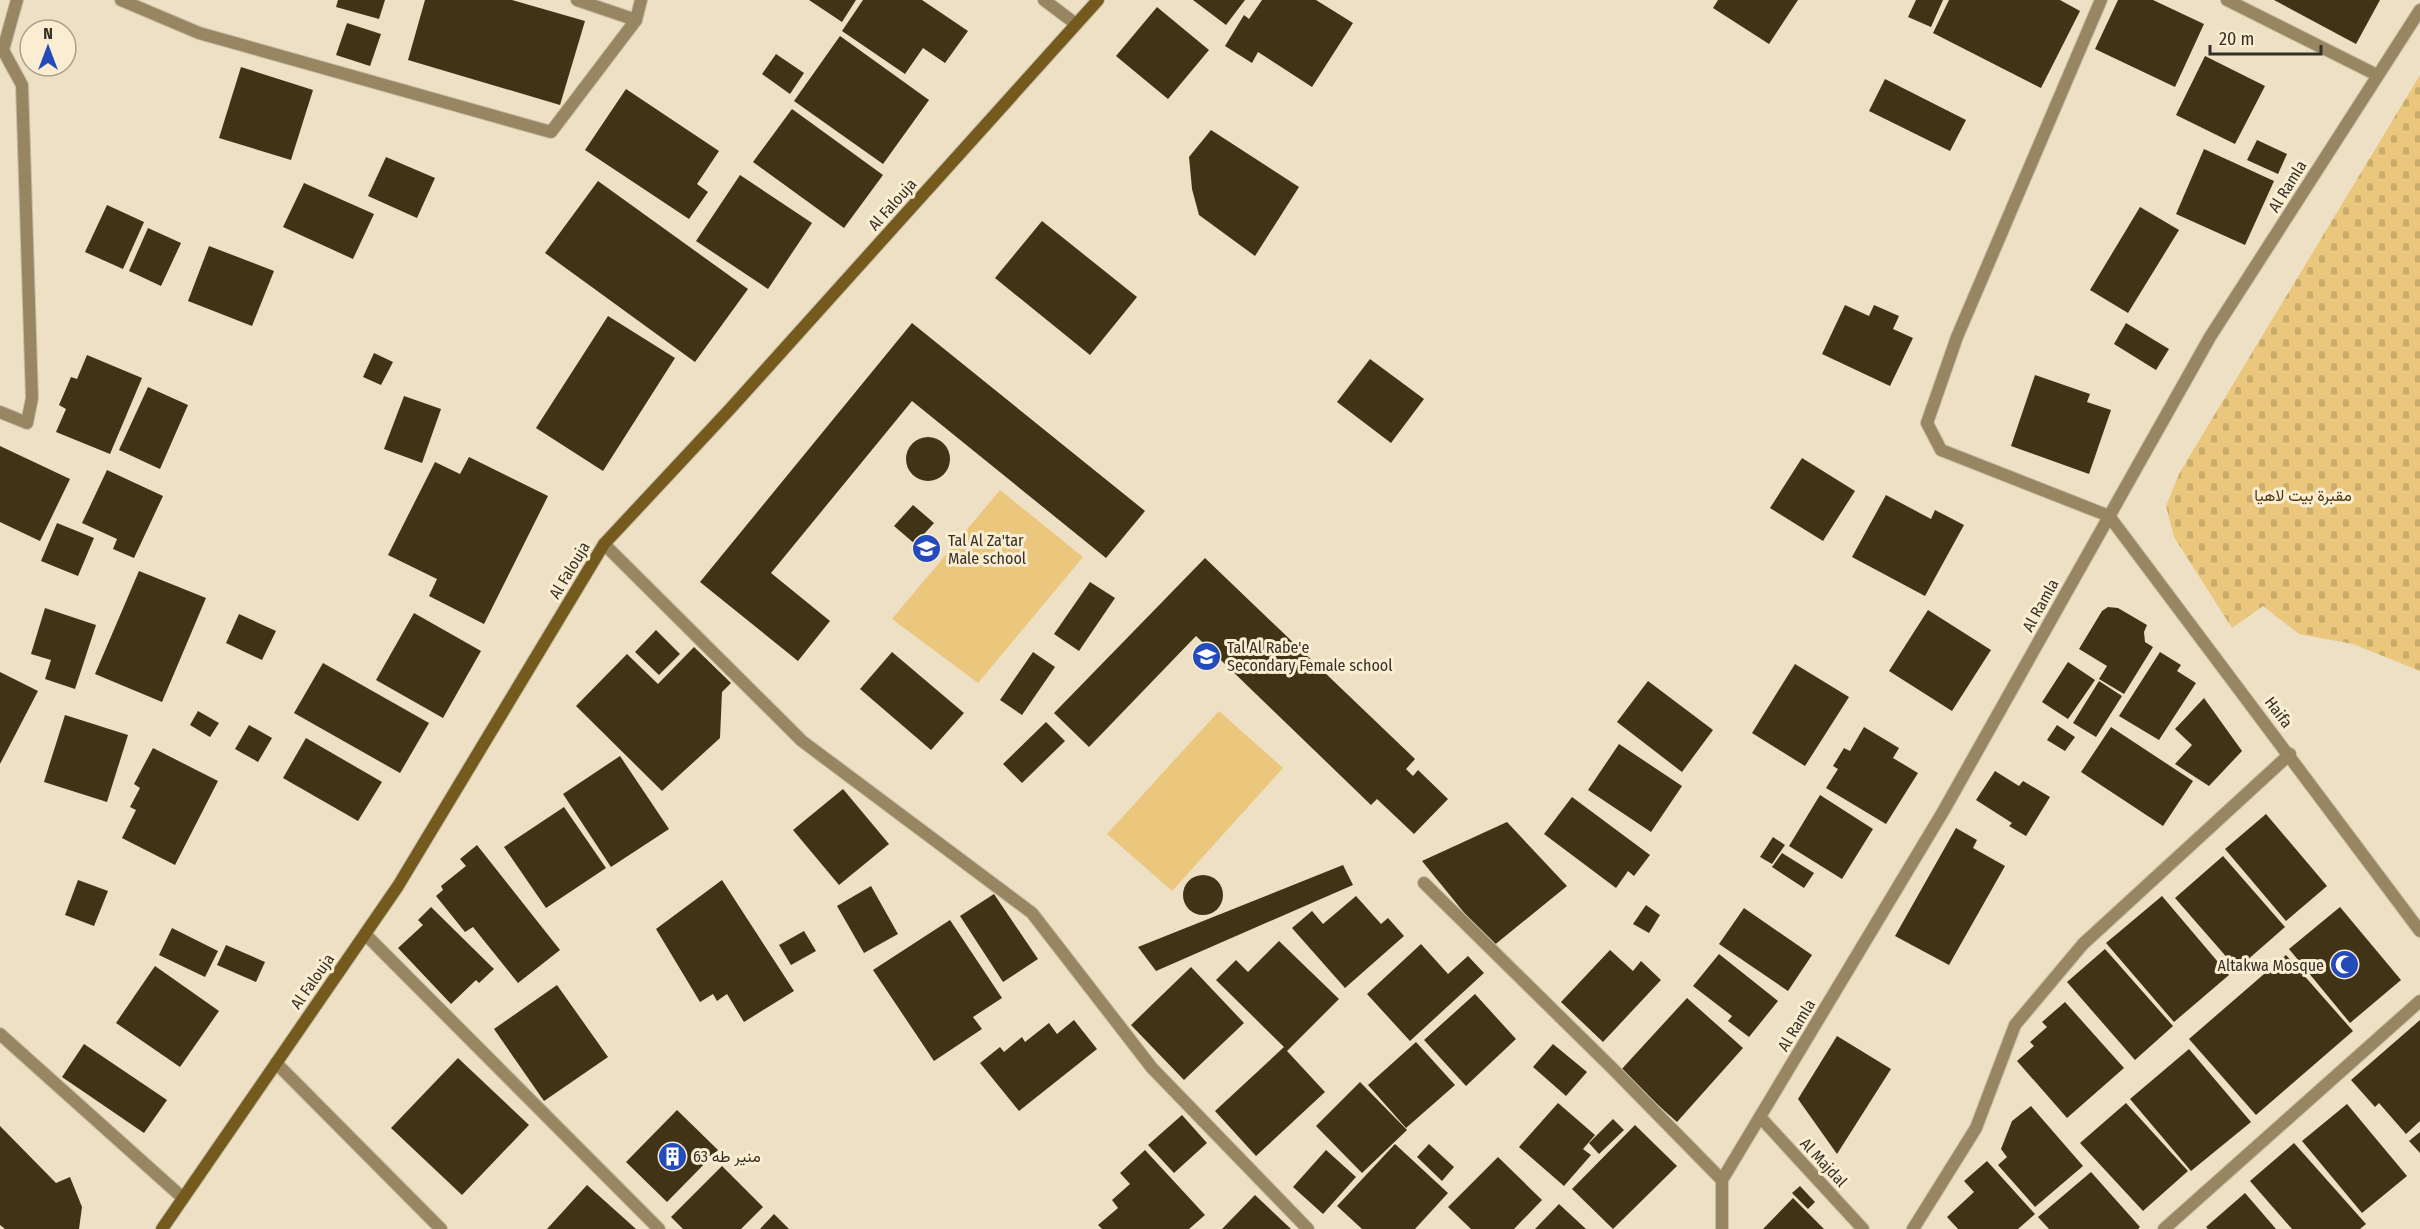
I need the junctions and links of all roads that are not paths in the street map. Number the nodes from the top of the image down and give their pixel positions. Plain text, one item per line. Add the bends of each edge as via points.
1 (17, 0) edge
2 (121, 0) edge
3 (577, 0) edge
4 (641, 0) edge
5 (1044, 0) edge
6 (1098, 0) edge
7 (2101, 0) edge
8 (2227, 0) edge
9 (2420, 10) edge
10 (636, 20) junction
11 (1076, 24) junction
12 (1, 50) edge
13 (2377, 75) junction
14 (0, 412) edge
15 (2109, 516) junction
16 (604, 544) junction
17 (2290, 754) junction
18 (1424, 883) dead end
19 (2420, 931) edge
20 (365, 934) junction
21 (2420, 1001) edge
22 (0, 1034) edge
23 (276, 1063) junction
24 (1760, 1117) junction
25 (1722, 1180) junction
26 (183, 1198) junction
27 (162, 1229) edge
28 (441, 1229) edge
29 (659, 1229) edge
30 (1308, 1229) edge
31 (1722, 1229) edge
32 (1863, 1229) edge
33 (1914, 1229) edge
34 (2164, 1229) edge

1 - 12 street
2 - 10 street via 199,33 551,132
3 - 10 street
4 - 10 street
5 - 11 street
6 - 11 main road, Al Falouja
7 - 15 street via 1957,337 1928,423 1941,450
8 - 13 street
9 - 13 street, Al Ramla
11 - 16 main road, Al Falouja
12 - 14 street via 22,85 32,398 27,423
13 - 15 street, Al Ramla via 2210,337
15 - 17 street, Haifa
15 - 24 street, Al Ramla via 1944,810
16 - 20 main road, Al Falouja via 398,886
16 - 30 street via 802,741 1032,913 1152,1068
17 - 19 street, Haifa
17 - 33 street via 2083,944 2015,1025 1976,1128
18 - 25 street
20 - 23 main road, Al Falouja
20 - 29 street
21 - 34 street
22 - 26 street
23 - 26 main road, Al Falouja
23 - 28 street
24 - 25 street, Al Ramla
24 - 32 street, Al Majdal
25 - 31 street
26 - 27 main road, Al Falouja

